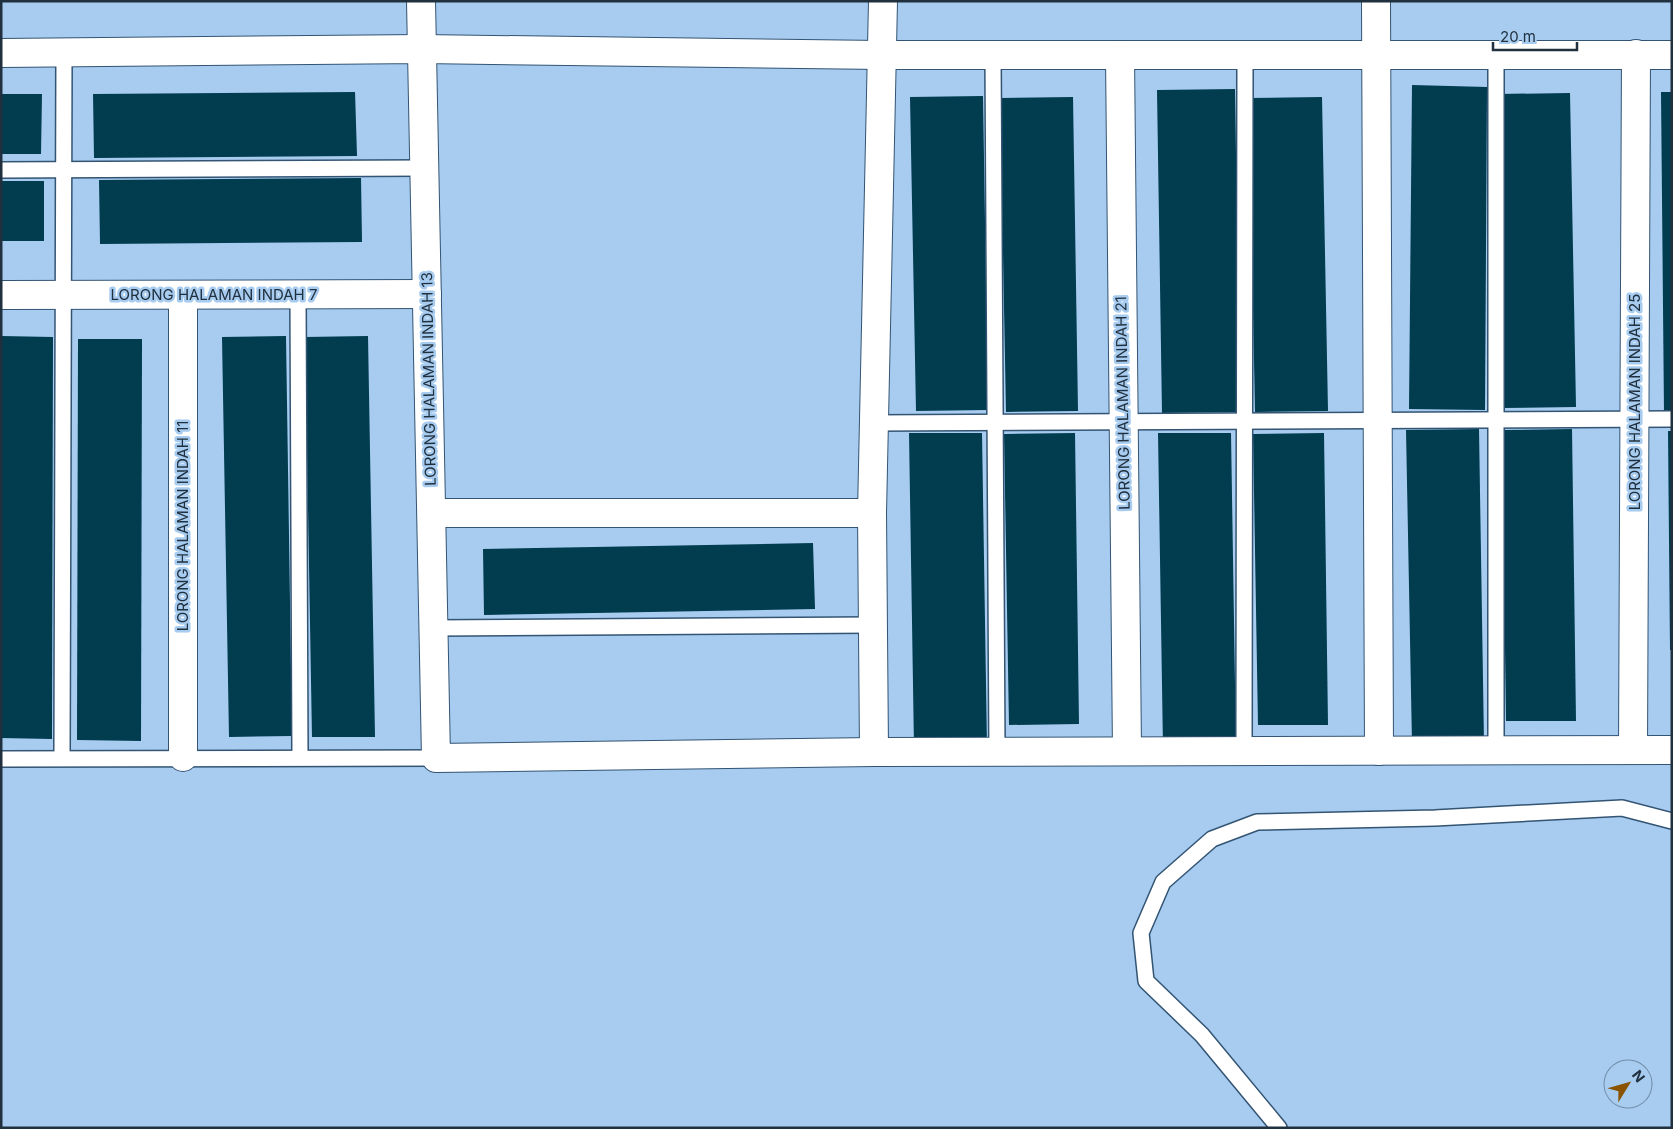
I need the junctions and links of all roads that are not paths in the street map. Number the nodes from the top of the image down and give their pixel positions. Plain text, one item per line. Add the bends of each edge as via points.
1 (421, 1) edge
2 (883, 1) edge
3 (1376, 1) edge
4 (422, 49) junction
5 (64, 52) junction
6 (1, 53) edge
7 (1376, 54) junction
8 (1636, 54) junction
9 (1672, 54) edge
10 (881, 55) junction
11 (993, 55) junction
12 (1120, 55) junction
13 (1245, 55) junction
14 (1496, 55) junction
15 (425, 168) junction
16 (1, 170) edge
17 (63, 170) junction
18 (62, 294) junction
19 (427, 294) junction
20 (1, 295) edge
21 (298, 295) junction
22 (183, 296) junction
23 (1634, 419) junction
24 (1672, 419) edge
25 (1378, 420) junction
26 (1496, 420) junction
27 (1245, 421) junction
28 (995, 422) junction
29 (1123, 422) junction
30 (874, 423) junction
31 (432, 513) junction
32 (872, 513) junction
33 (873, 625) junction
34 (434, 628) junction
35 (1633, 750) junction
36 (1672, 750) edge
37 (1379, 751) junction
38 (1496, 751) junction
39 (874, 752) junction
40 (997, 752) junction
41 (1127, 752) junction
42 (1244, 752) junction
43 (183, 757) junction
44 (300, 757) junction
45 (62, 758) junction
46 (436, 758) junction
47 (1, 759) edge
48 (1672, 821) edge
49 (1279, 1128) edge

1 - 4 street, LORONG HALAMAN INDAH 13
2 - 10 street
3 - 7 street
4 - 5 street
4 - 10 street
4 - 15 street, LORONG HALAMAN INDAH 13
5 - 6 street
5 - 17 lane
7 - 13 street
7 - 14 street
7 - 25 street
8 - 9 street
8 - 14 street
8 - 23 street, LORONG HALAMAN INDAH 25
10 - 11 street
10 - 30 street
11 - 12 street
11 - 28 lane
12 - 13 street
12 - 29 street, LORONG HALAMAN INDAH 21
13 - 27 lane
14 - 26 lane
15 - 17 lane
15 - 19 street, LORONG HALAMAN INDAH 13
16 - 17 lane
17 - 18 lane
18 - 20 street, LORONG HALAMAN INDAH 7
18 - 22 street, LORONG HALAMAN INDAH 7
18 - 45 lane
19 - 21 street, LORONG HALAMAN INDAH 7
19 - 31 street, LORONG HALAMAN INDAH 13
21 - 22 street, LORONG HALAMAN INDAH 7
21 - 44 lane
22 - 43 street, LORONG HALAMAN INDAH 11
23 - 24 lane
23 - 26 lane
23 - 35 street, LORONG HALAMAN INDAH 25
25 - 26 lane
25 - 27 lane
25 - 37 street
26 - 38 lane
27 - 29 lane
27 - 42 lane
28 - 29 lane
28 - 30 lane
28 - 40 lane
29 - 41 street, LORONG HALAMAN INDAH 21
30 - 32 street
31 - 32 street
31 - 34 street, LORONG HALAMAN INDAH 13
32 - 33 street
33 - 34 lane
33 - 39 street
34 - 46 street, LORONG HALAMAN INDAH 13
35 - 36 street
35 - 38 street
37 - 38 street
37 - 42 street
39 - 40 street
39 - 46 street
40 - 41 street
41 - 42 street
43 - 44 lane
43 - 45 lane
44 - 46 lane
45 - 47 lane
48 - 49 lane via 1622,808 1436,818 1257,822 1212,839 1163,882 1141,933 1146,981 1202,1034

